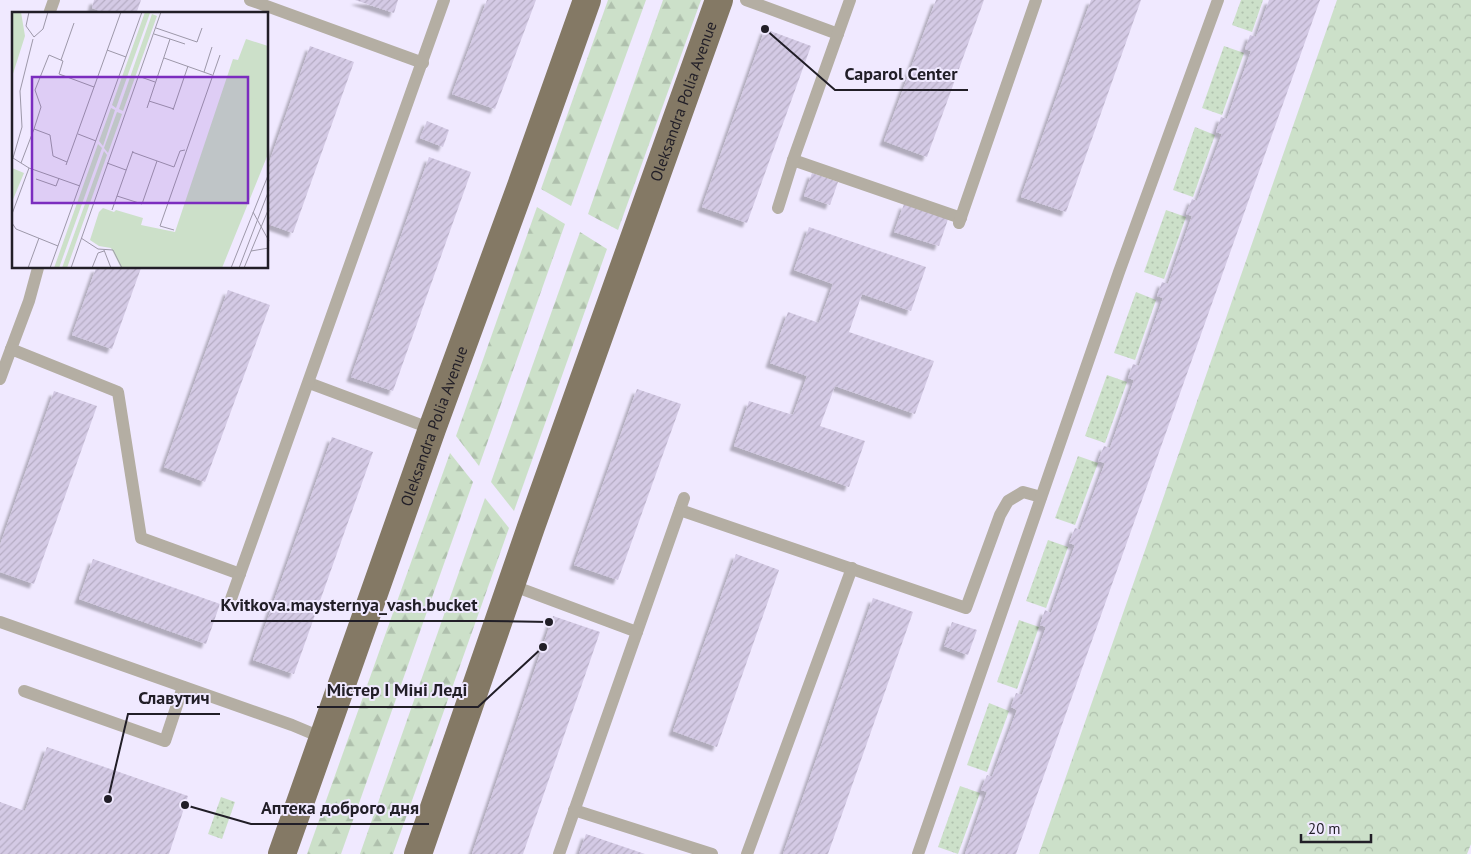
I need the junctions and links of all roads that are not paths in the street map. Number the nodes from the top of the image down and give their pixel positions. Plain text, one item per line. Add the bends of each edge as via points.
1 (54, 0) edge
2 (250, 0) edge
3 (444, 0) edge
4 (587, 0) edge
5 (719, 0) edge
6 (746, 0) edge
7 (850, 0) edge
8 (1036, 0) edge
9 (1218, 0) edge
10 (50, 12) edge
11 (838, 34) junction
12 (423, 63) junction
13 (793, 160) junction
14 (778, 208) dead end
15 (38, 269) edge
16 (11, 349) junction
17 (0, 379) edge
18 (309, 383) junction
19 (432, 429) junction
20 (1042, 497) junction
21 (684, 498) dead end
22 (680, 510) junction
23 (852, 568) junction
24 (240, 574) junction
25 (512, 585) junction
26 (231, 599) dead end
27 (0, 622) edge
28 (637, 632) junction
29 (183, 687) junction
30 (24, 691) dead end
31 (323, 738) junction
32 (574, 810) junction
33 (282, 854) edge
34 (418, 854) edge
35 (559, 854) edge
36 (712, 854) edge
37 (747, 854) edge
38 (918, 854) edge

1 - 10 lane
2 - 12 lane
3 - 12 lane
4 - 19 main road, Oleksandra Polia Avenue
5 - 25 main road, Oleksandra Polia Avenue
6 - 11 lane
7 - 11 lane
8 - 13 lane via 960,220
9 - 20 lane via 1119,272
11 - 13 lane
12 - 18 lane
13 - 14 lane
15 - 16 lane
16 - 17 lane
16 - 24 lane via 118,392 141,538
18 - 19 lane
18 - 24 lane
19 - 31 main road, Oleksandra Polia Avenue
20 - 23 lane via 1023,492 1008,501 966,608
20 - 38 lane
21 - 22 lane
22 - 23 lane
22 - 28 lane
23 - 37 lane
24 - 26 lane
25 - 28 lane
25 - 34 main road, Oleksandra Polia Avenue
27 - 29 lane
28 - 32 lane
29 - 30 lane via 165,741
29 - 31 lane
31 - 33 main road, Oleksandra Polia Avenue
32 - 35 lane
32 - 36 lane

